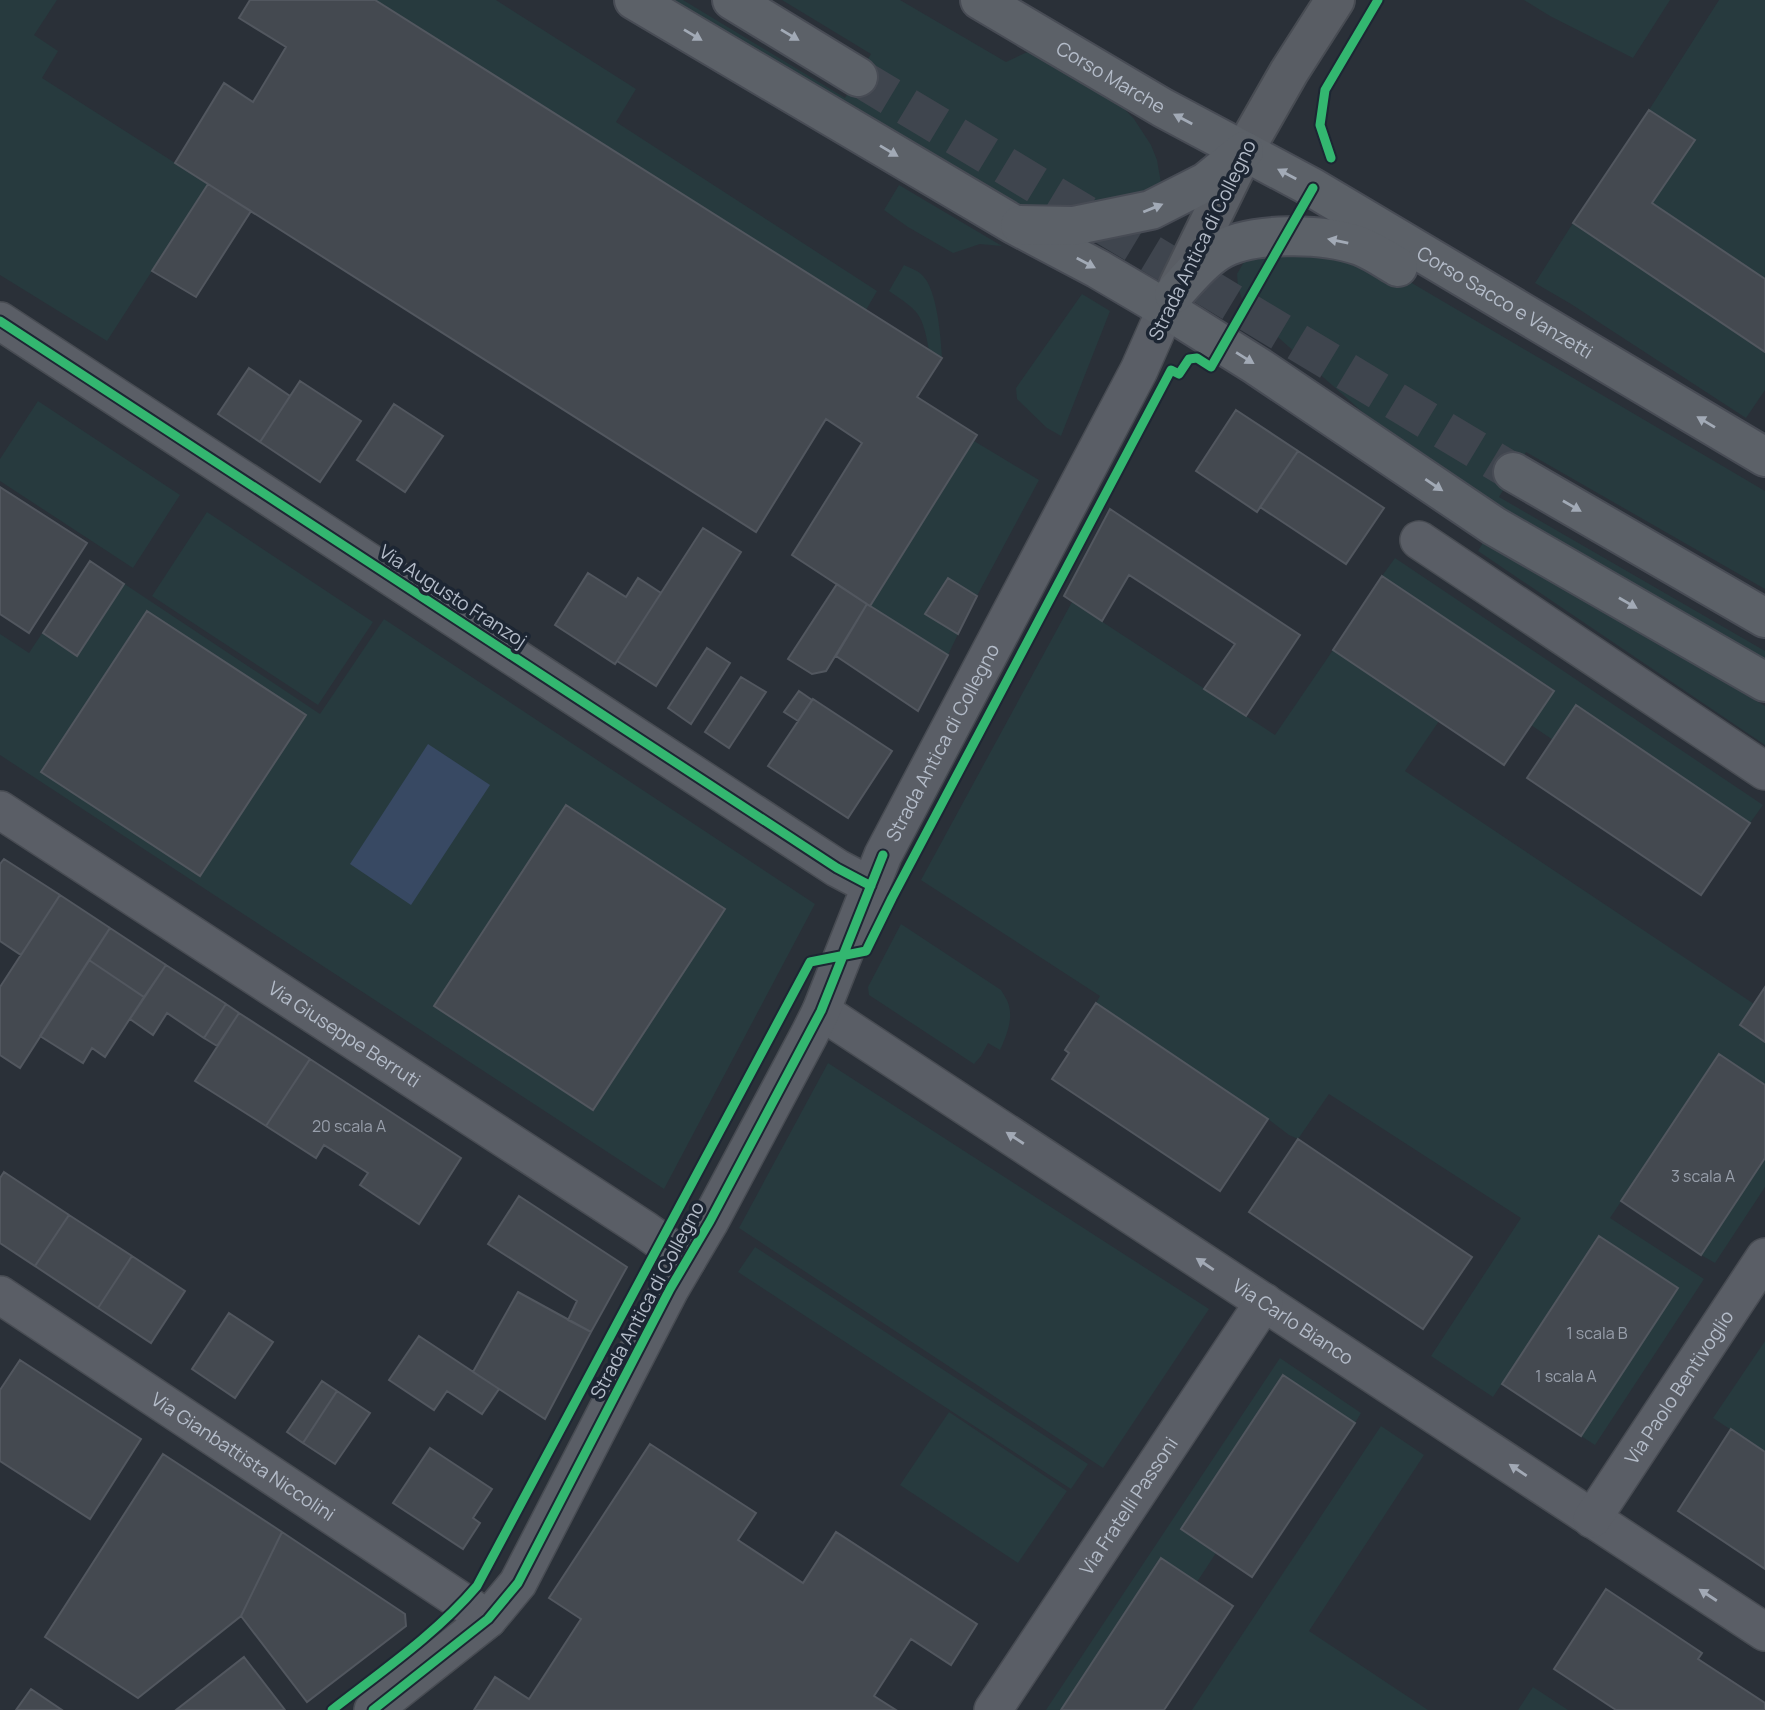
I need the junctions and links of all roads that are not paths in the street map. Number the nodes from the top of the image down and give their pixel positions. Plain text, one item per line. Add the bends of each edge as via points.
1 (634, 0) edge
2 (732, 0) edge
3 (980, 0) edge
4 (1335, 0) edge
5 (858, 77) tunnel mouth
6 (1244, 151) junction
7 (1013, 224) junction
8 (1493, 296) junction
9 (1170, 301) junction
10 (6, 336) edge
11 (1765, 457) edge
12 (1513, 472) tunnel mouth
13 (1419, 540) dead end
14 (1765, 618) edge
15 (1765, 682) edge
16 (1765, 771) edge
17 (0, 810) edge
18 (872, 886) junction
19 (821, 1012) junction
20 (1765, 1257) edge
21 (687, 1260) junction
22 (0, 1295) edge
23 (1264, 1302) junction
24 (1591, 1519) junction
25 (488, 1619) junction
26 (1765, 1632) edge
27 (373, 1710) edge
28 (993, 1710) edge

1 -> 7 main road
2 -> 5 main road
6 -> 3 main road, Corso Marche
4 - 6 main road, Strada Antica di Collegno
7 -> 6 main road via 1073,226 1151,211 1206,181
8 -> 6 main road, Corso Sacco e Vanzetti
6 - 9 main road, Strada Antica di Collegno
7 -> 9 main road
8 -> 9 main road via 1415,276 1362,247 1335,239 1285,236 1239,242 1218,252 1200,265
11 -> 8 main road, Corso Sacco e Vanzetti
9 -> 15 main road via 1257,366 1494,526
9 - 18 street, Strada Antica di Collegno via 1143,362 883,855
10 - 18 street, Via Augusto Franzoj via 837,868
12 -> 14 main road
13 - 16 street
17 - 21 street, Via Giuseppe Berruti
18 - 19 street, Strada Antica di Collegno
19 - 21 street, Strada Antica di Collegno
23 -> 19 street, Via Carlo Bianco
20 - 24 street, Via Paolo Bentivoglio
21 - 25 street, Strada Antica di Collegno via 517,1583
22 - 25 street, Via Gianbattista Niccolini
24 -> 23 street, Via Carlo Bianco
23 - 28 street, Via Fratelli Passoni
26 -> 24 street, Via Carlo Bianco
25 - 27 street, Strada Antica di Collegno

